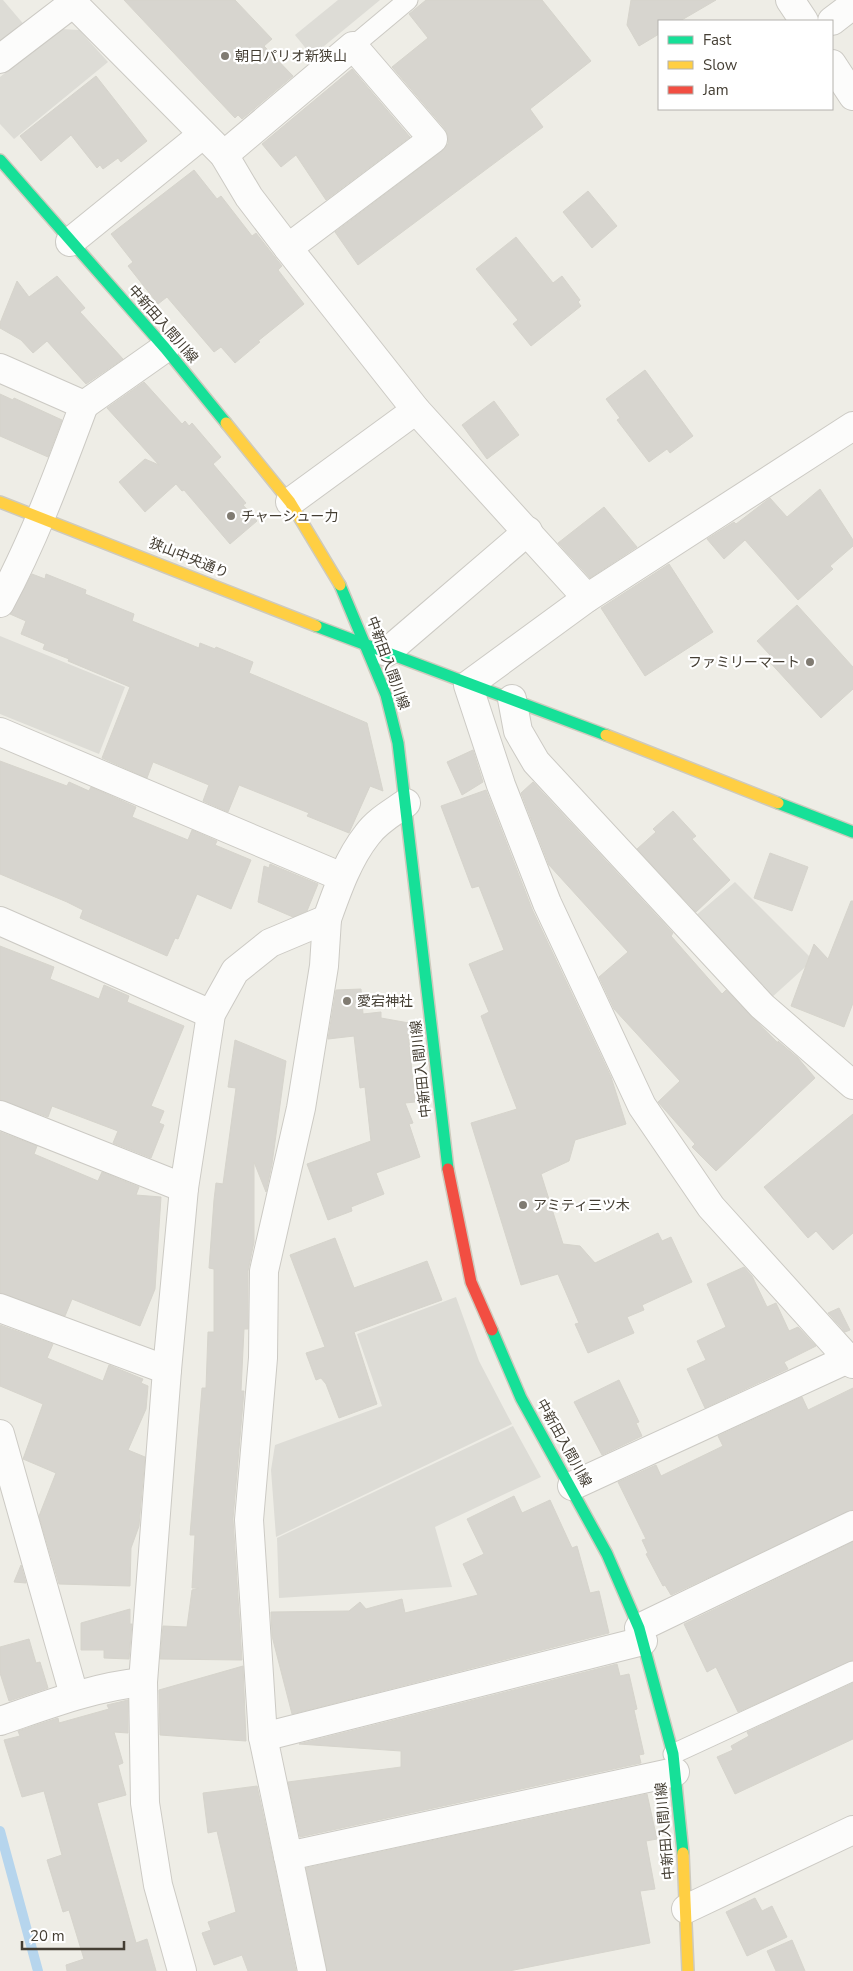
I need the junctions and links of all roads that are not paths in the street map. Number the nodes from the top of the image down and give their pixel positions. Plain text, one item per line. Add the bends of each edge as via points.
1 (408, 0) edge
2 (790, 0) edge
3 (853, 5) edge
4 (803, 20) edge
5 (833, 21) edge
6 (353, 46) junction
7 (0, 59) edge
8 (833, 66) edge
9 (853, 96) edge
10 (202, 135) junction
11 (224, 155) junction
12 (0, 160) edge
13 (70, 242) junction
14 (288, 248) junction
15 (165, 348) junction
16 (0, 368) edge
17 (84, 405) junction
18 (416, 410) junction
19 (853, 426) edge
20 (0, 502) edge
21 (290, 502) junction
22 (41, 516) junction
23 (528, 531) junction
24 (587, 598) junction
25 (0, 603) edge
26 (377, 648) junction
27 (468, 685) junction
28 (512, 700) junction
29 (0, 732) edge
30 (406, 803) junction
31 (853, 832) edge
32 (342, 877) junction
33 (327, 919) junction
34 (0, 921) edge
35 (211, 1014) junction
36 (853, 1085) edge
37 (0, 1115) edge
38 (184, 1188) junction
39 (0, 1308) edge
40 (850, 1362) edge
41 (167, 1370) junction
42 (0, 1434) edge
43 (572, 1486) junction
44 (853, 1525) edge
45 (641, 1634) junction
46 (853, 1671) edge
47 (143, 1682) junction
48 (74, 1696) junction
49 (0, 1721) edge
50 (263, 1737) junction
51 (674, 1763) junction
52 (853, 1830) edge
53 (288, 1856) junction
54 (686, 1909) junction
55 (182, 1971) edge
56 (312, 1971) edge
57 (688, 1971) edge

1 - 6 lane
2 - 4 street
3 - 5 street
6 - 11 street
6 - 14 street via 433,139
7 - 10 street via 68,6 77,7
8 - 9 street
10 - 11 street
10 - 13 street
11 - 14 street via 249,196
12 - 13 main road, 中新田入間川線
13 - 15 main road, 中新田入間川線
14 - 18 street
15 - 17 street
15 - 21 main road, 中新田入間川線
16 - 17 street
17 - 22 street
18 - 21 street
18 - 23 street
19 - 24 street
20 - 22 main road, 狭山中央通り
21 - 26 main road, 中新田入間川線
22 - 25 street
22 - 26 main road, 狭山中央通り
23 - 24 street
23 - 26 street
24 - 27 street
26 - 27 main road, 狭山中央通り
26 - 30 main road, 中新田入間川線 via 398,743
27 - 28 main road, 狭山中央通り
27 - 40 street via 501,784 547,903 642,1106 711,1207
28 - 31 main road, 狭山中央通り
28 - 36 street via 518,731 536,762 762,1006
29 - 32 street
30 - 32 street via 366,835
30 - 43 main road, 中新田入間川線 via 448,1169 471,1282 521,1398
32 - 33 street
33 - 35 street via 270,944 235,971
33 - 50 street via 324,966 301,1108 264,1272 263,1358 249,1520
34 - 35 street
35 - 38 street
37 - 38 street
38 - 41 street
39 - 41 street
40 - 43 street
41 - 47 street
42 - 48 street
43 - 45 main road, 中新田入間川線 via 607,1554
44 - 45 street
45 - 50 street
45 - 51 main road, 中新田入間川線
46 - 51 lane
47 - 48 street
47 - 55 street via 145,1804 158,1885
48 - 49 street
50 - 53 street
51 - 53 street
51 - 54 main road, 中新田入間川線
52 - 54 street
53 - 56 street
54 - 57 main road, 中新田入間川線

